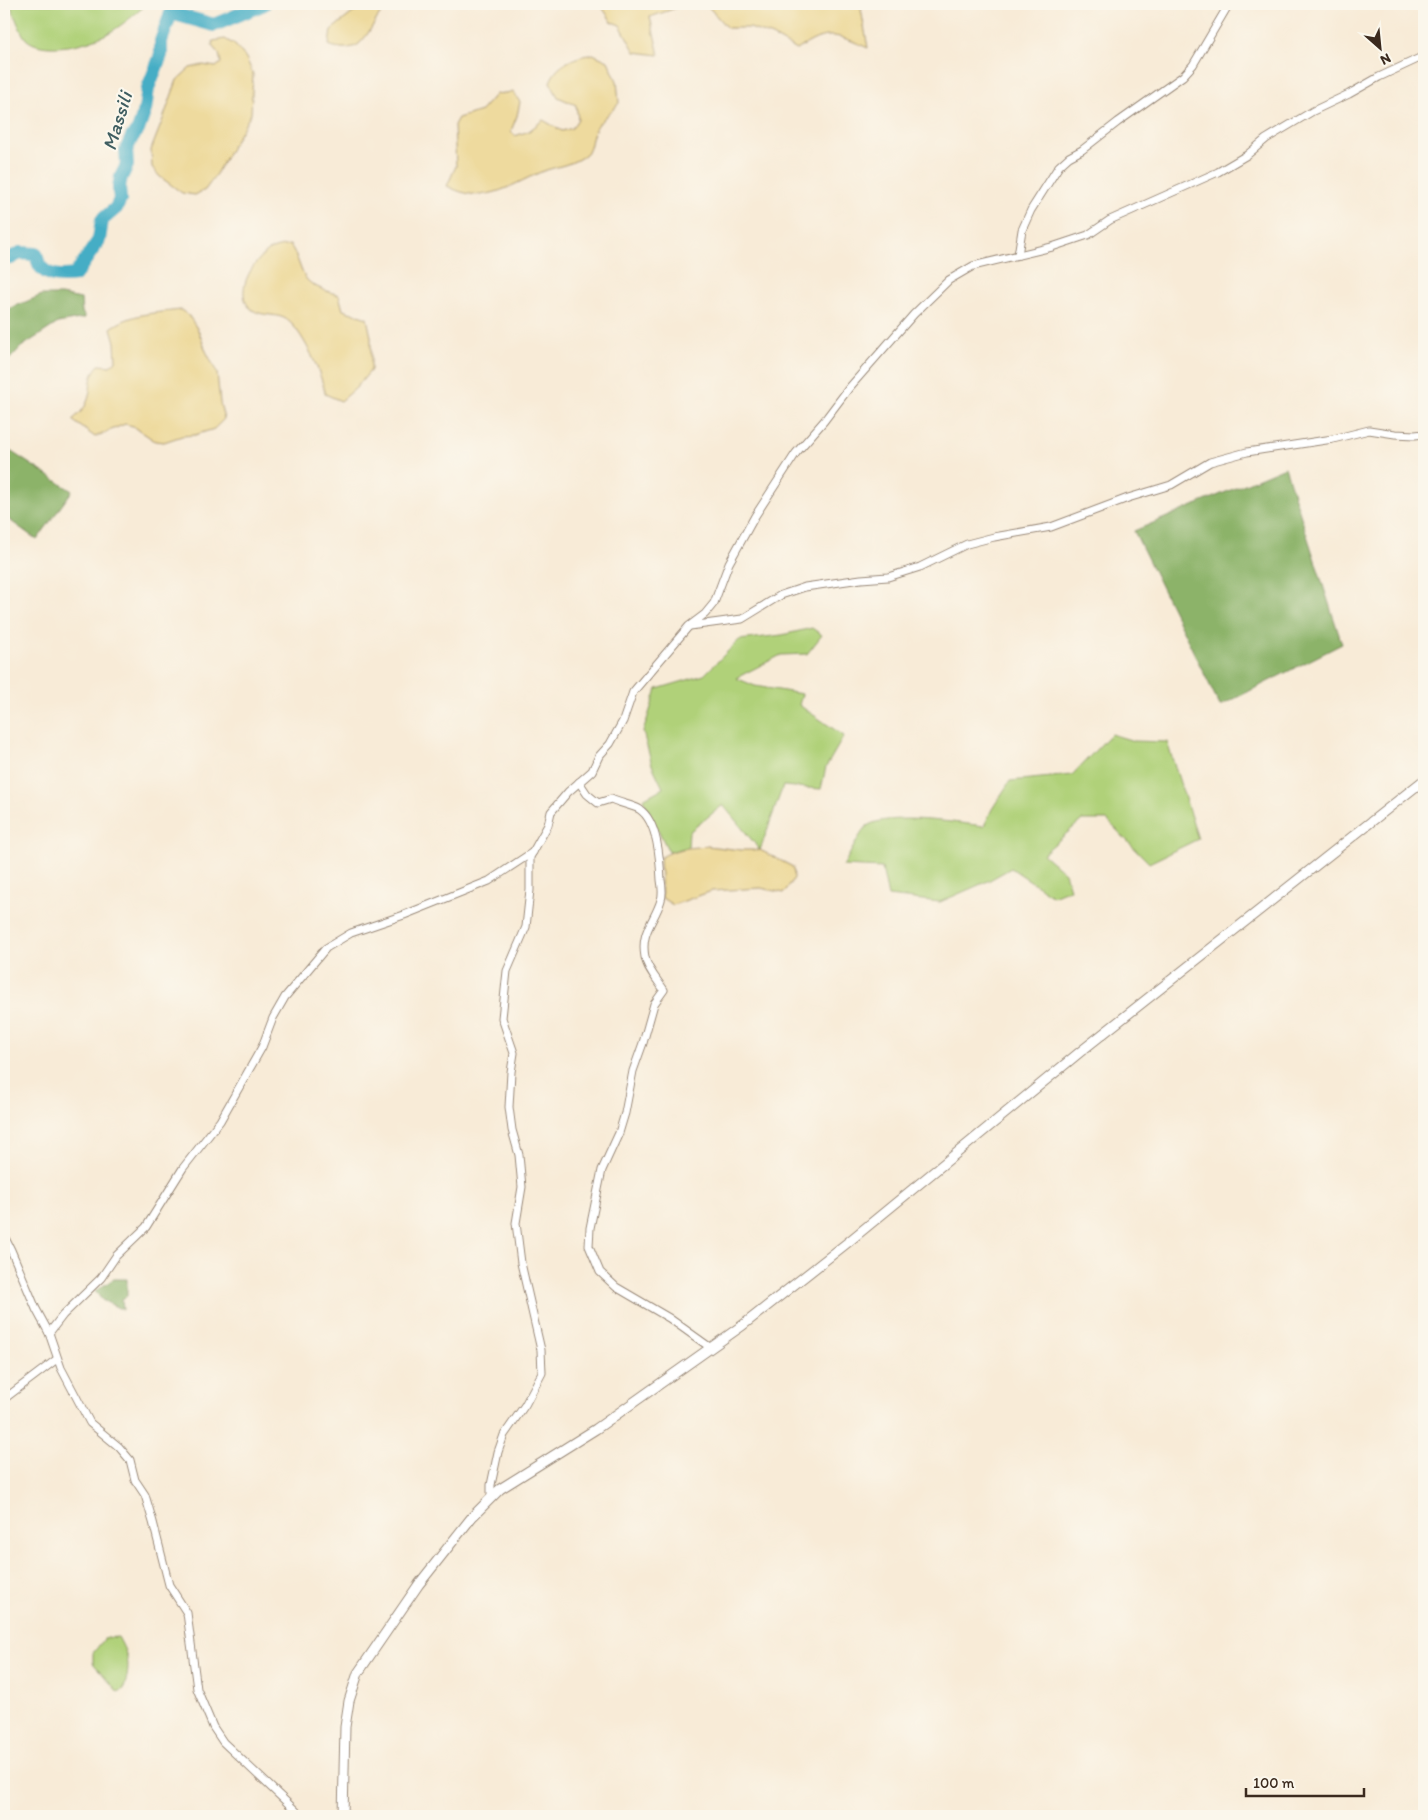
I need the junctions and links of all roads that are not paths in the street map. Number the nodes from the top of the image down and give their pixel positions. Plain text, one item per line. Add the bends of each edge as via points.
1 (1229, 4) edge
2 (1424, 56) edge
3 (1018, 255) junction
4 (1424, 434) edge
5 (689, 626) junction
6 (1424, 780) edge
7 (579, 782) junction
8 (534, 851) junction
9 (4, 1236) edge
10 (49, 1333) junction
11 (711, 1348) junction
12 (57, 1359) junction
13 (4, 1399) edge
14 (491, 1498) junction
15 (299, 1816) edge
16 (343, 1816) edge

1 - 3 street via 1193,65 1183,76 1060,166 1031,210 1022,230
2 - 3 street via 1313,111 1218,172 1108,221 1088,235
3 - 5 street via 973,266 949,280 914,314 796,453 750,524 729,564 714,603
4 - 5 street via 1369,430 1247,452 1210,462 1171,485 1051,527 967,544 920,567 888,577 805,587 781,595 742,619
5 - 7 street via 633,692 623,721 610,744 592,771
6 - 11 street via 1080,1052 834,1254
7 - 8 street via 551,812
7 - 11 street via 598,803 611,799 638,808 646,815 654,833 659,847 662,898 646,930 644,944 645,959 664,990 654,1004 633,1071 620,1133 602,1170 589,1246 600,1272 616,1286
8 - 10 street via 489,880 351,933 326,948 285,997 262,1047 220,1121 183,1168 146,1227 116,1256 101,1278
8 - 14 street via 530,857 526,927 507,971 502,1018 514,1053 510,1072 510,1107 522,1187 516,1223 521,1263 542,1350 542,1373 504,1435 491,1485
9 - 10 street
10 - 12 street
11 - 14 street
12 - 13 street
12 - 15 street via 90,1423 130,1460 156,1531 169,1585 186,1613 197,1689 213,1728 223,1742
14 - 16 street via 419,1584 358,1673 345,1727

